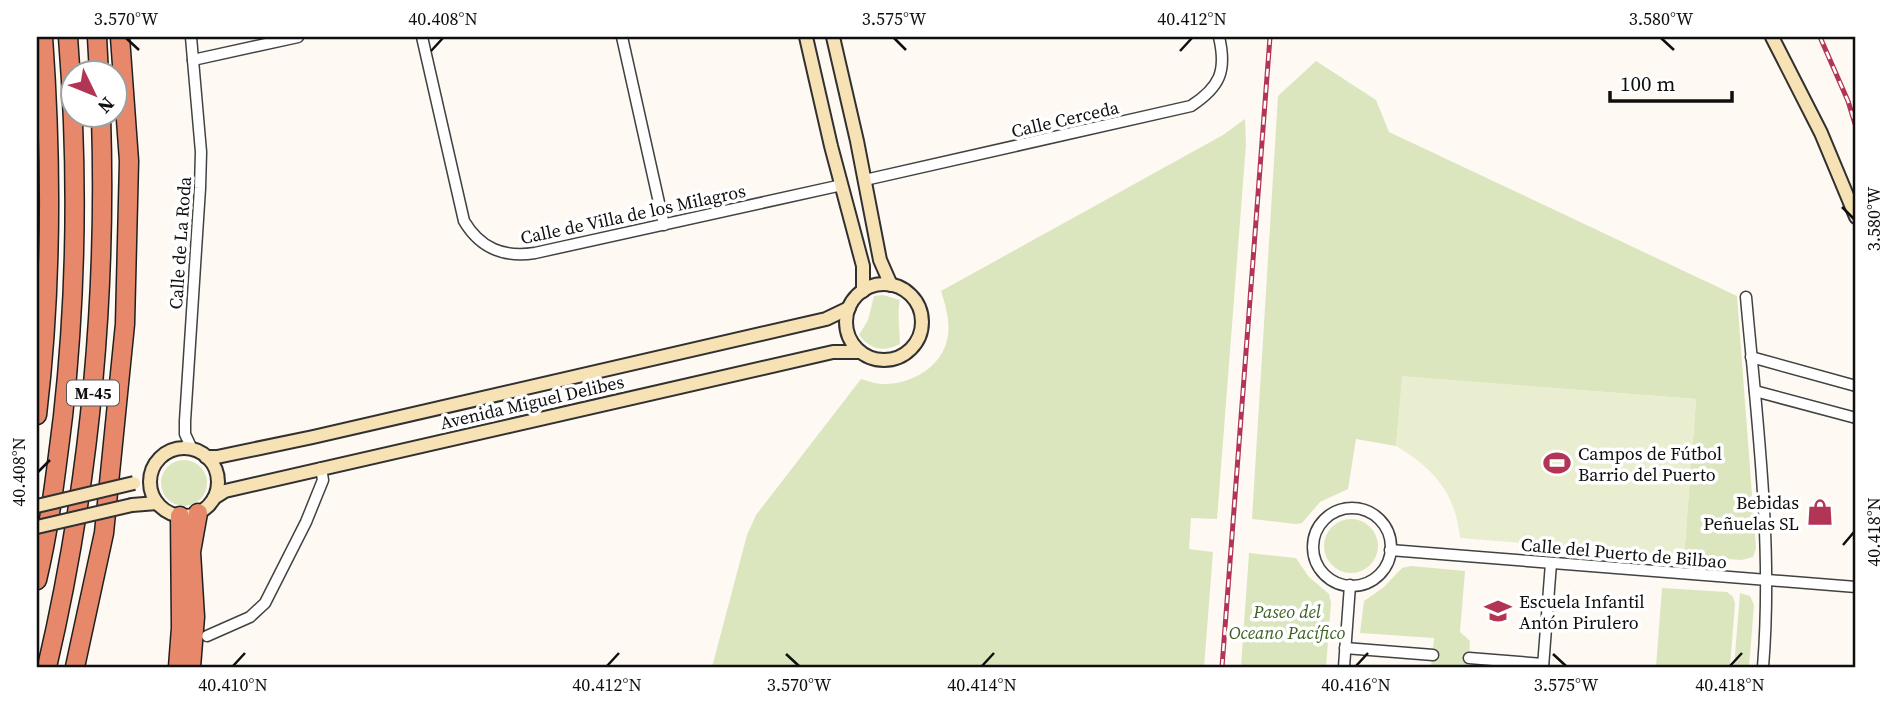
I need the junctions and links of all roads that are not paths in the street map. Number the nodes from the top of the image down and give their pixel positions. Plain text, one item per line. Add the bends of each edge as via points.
1 (43, 37) edge
2 (68, 37) edge
3 (97, 37) edge
4 (120, 37) edge
5 (131, 37) edge
6 (191, 37) edge
7 (298, 37) edge
8 (422, 37) edge
9 (622, 37) edge
10 (806, 37) edge
11 (834, 37) edge
12 (1219, 37) edge
13 (1772, 37) edge
14 (276, 39) edge
15 (98, 60) edge
16 (193, 60) junction
17 (102, 130) edge
18 (48, 145) junction
19 (129, 161) junction
20 (865, 180) junction
21 (842, 184) junction
22 (37, 185) edge
23 (1856, 218) edge
24 (664, 225) junction
25 (891, 285) junction
26 (863, 291) junction
27 (1746, 297) dead end
28 (849, 308) junction
29 (860, 352) junction
30 (1751, 357) junction
31 (1856, 386) edge
32 (1755, 391) junction
33 (37, 415) edge
34 (1855, 417) edge
35 (192, 449) junction
36 (113, 454) junction
37 (206, 457) junction
38 (321, 468) junction
39 (152, 473) junction
40 (214, 498) junction
41 (157, 503) junction
42 (37, 506) edge
43 (198, 513) junction
44 (180, 516) junction
45 (37, 527) edge
46 (1390, 550) junction
47 (1551, 563) junction
48 (37, 580) edge
49 (1767, 580) junction
50 (1350, 586) junction
51 (1856, 587) edge
52 (207, 636) dead end
53 (83, 639) junction
54 (1345, 649) junction
55 (1433, 655) dead end
56 (1469, 658) dead end
57 (1543, 666) edge
58 (47, 667) edge
59 (66, 667) edge
60 (75, 667) edge
61 (81, 667) edge
62 (178, 667) edge
63 (191, 667) edge
64 (1344, 667) edge
65 (1763, 667) edge

1 - 18 highway
2 - 48 highway, M-45 via 76,200 72,313 55,483
3 - 15 highway
4 - 19 highway
5 - 19 highway
6 - 16 street, Calle de La Roda
7 - 14 street
8 - 24 street, Calle de Villa de los Milagros via 464,221 489,249 518,256
9 - 24 street
10 - 21 main road
11 - 20 main road
12 - 20 street, Calle Cerceda via 1223,71 1215,86 1191,106
13 - 23 main road via 1821,133
14 - 16 street
16 - 35 street, Calle de La Roda via 201,152 184,421
17 - 58 highway, M-45 via 104,194 94,384 65,591
18 - 22 highway
18 - 33 highway via 48,296
19 - 36 highway via 125,324
20 - 25 main road via 880,260
21 - 24 street, Calle de Villa de los Milagros
21 - 26 main road via 863,265
25 - 26 main road
25 - 29 main road via 913,298 922,320 921,333 906,353 895,359 871,358
26 - 28 main road
27 - 30 street
28 - 29 main road via 849,336
28 - 37 main road, Avenida Miguel Delibes via 786,329 313,437
29 - 38 main road, Avenida Miguel Delibes via 833,352
30 - 31 street
30 - 32 street
32 - 34 street
32 - 49 street
35 - 37 main road
35 - 39 main road via 163,456
36 - 53 highway via 104,533
36 - 59 highway
37 - 40 main road via 216,472
38 - 40 main road, Avenida Miguel Delibes via 225,491
38 - 52 street via 323,480 306,522 265,603 250,617
39 - 41 main road via 151,489
39 - 42 main road, bridge via 134,483
40 - 43 main road
41 - 44 main road
41 - 45 main road, bridge
43 - 44 main road
43 - 63 highway via 191,552 195,617
44 - 62 highway
46 - 47 street, Calle del Puerto de Bilbao
46 - 50 street via 1377,576
46 - 50 street via 1386,528 1369,512 1346,508 1323,520 1314,536 1316,562 1326,576
47 - 49 street, Calle del Puerto de Bilbao
47 - 57 street
49 - 51 street, Calle del Puerto de Bilbao
49 - 65 street
50 - 54 street
53 - 60 highway
53 - 61 highway
54 - 55 street
54 - 64 street
56 - 57 street

